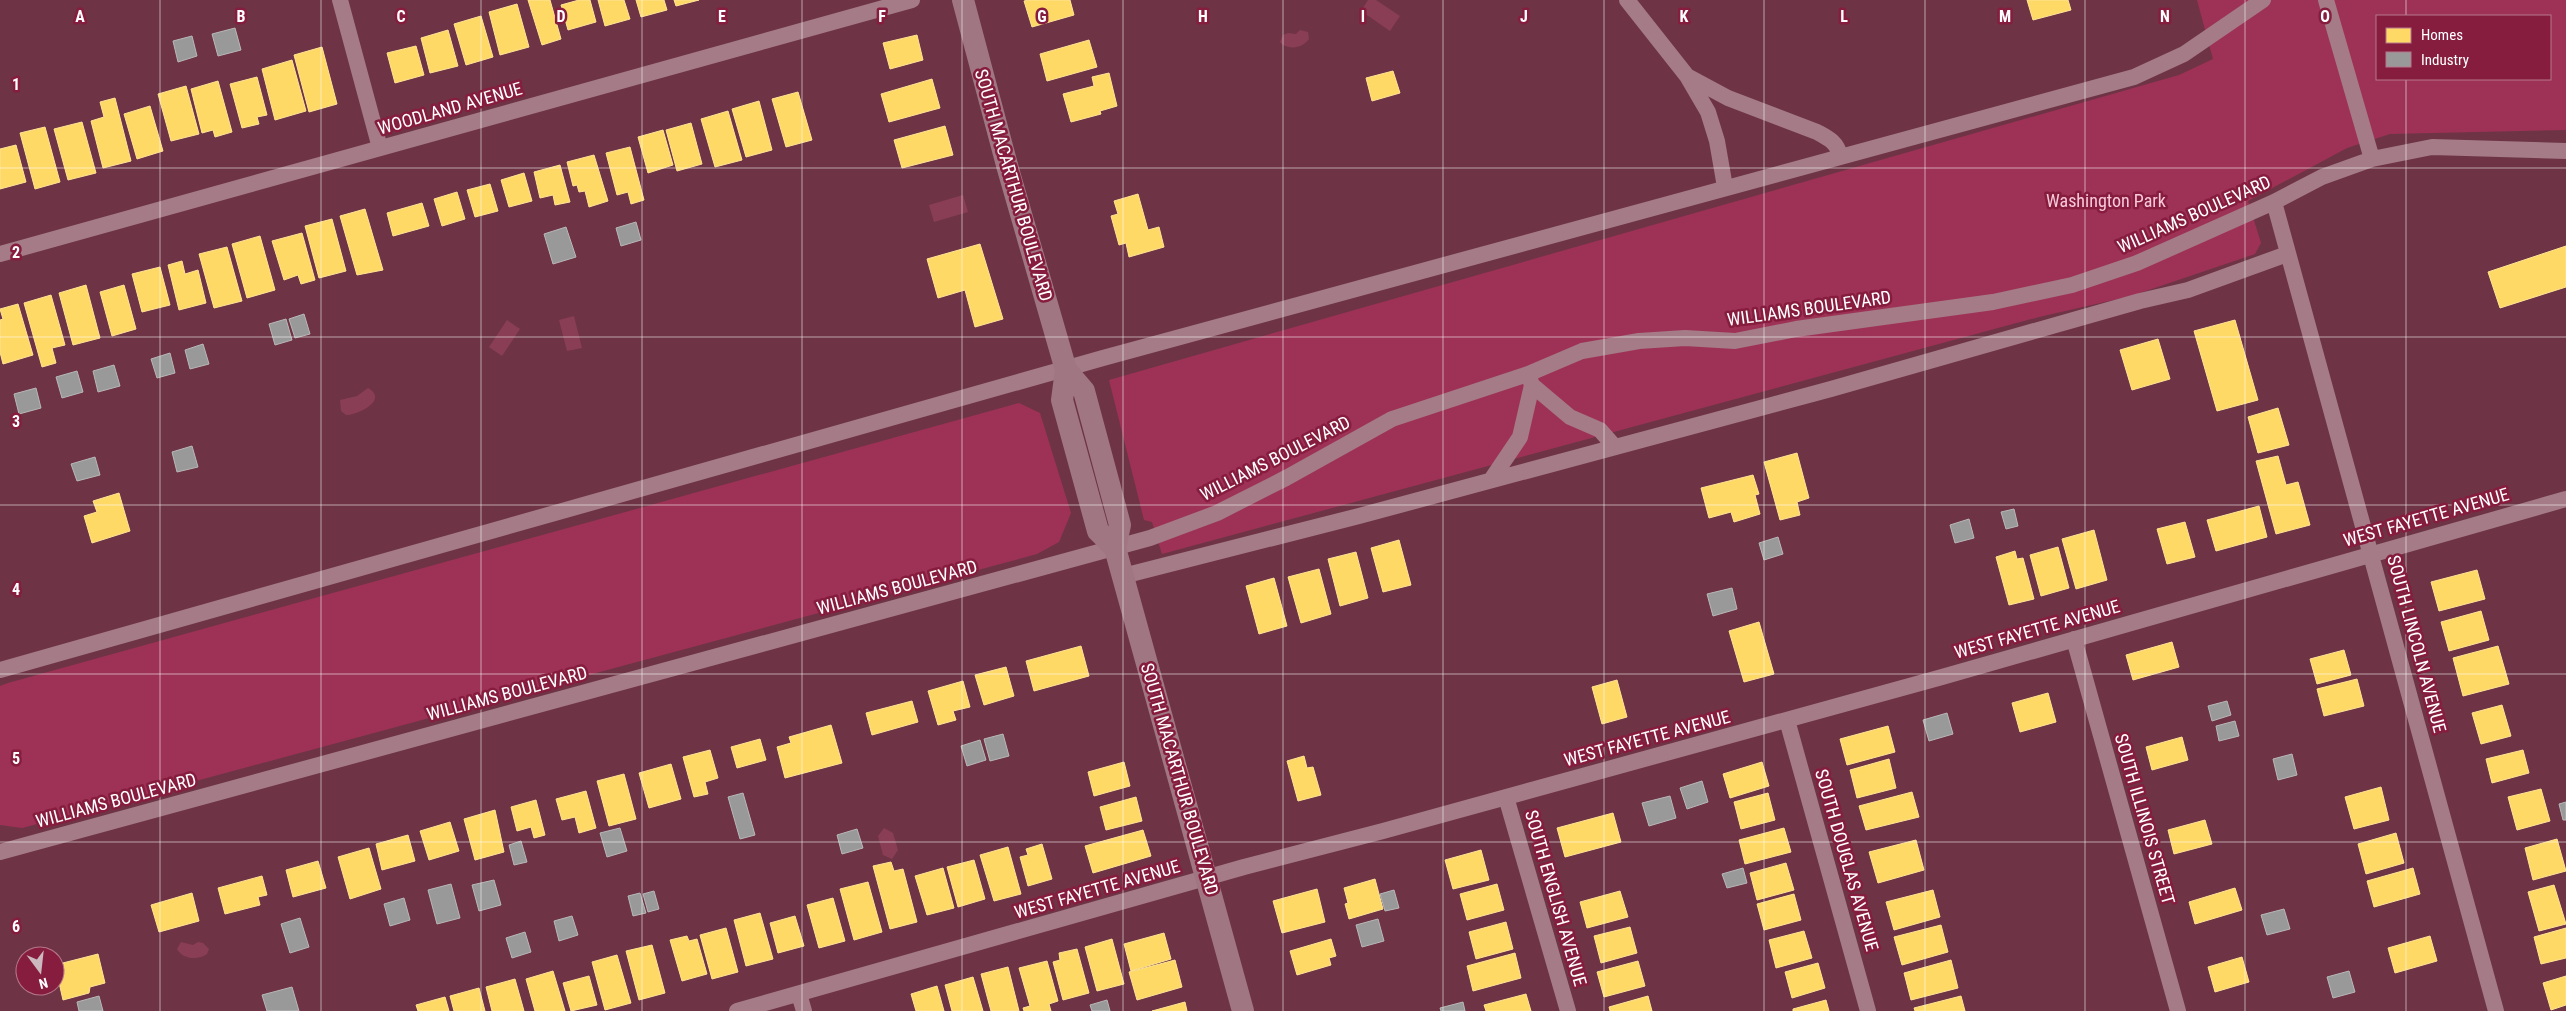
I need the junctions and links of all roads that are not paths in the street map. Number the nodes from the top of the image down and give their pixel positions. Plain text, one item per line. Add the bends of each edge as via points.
1 (340, 0) edge
2 (912, 0) edge
3 (963, 0) edge
4 (1627, 0) edge
5 (2263, 0) edge
6 (2326, 0) edge
7 (1687, 76) junction
8 (380, 148) junction
9 (2566, 151) edge
10 (1840, 156) junction
11 (2372, 159) junction
12 (1725, 187) junction
13 (2274, 202) junction
14 (0, 254) edge
15 (2287, 254) junction
16 (1066, 370) junction
17 (1530, 379) junction
18 (1615, 447) junction
19 (1491, 480) junction
20 (2566, 499) edge
21 (1115, 548) junction
22 (2372, 553) junction
23 (1123, 576) junction
24 (2074, 639) junction
25 (0, 670) edge
26 (1787, 720) junction
27 (1506, 797) junction
28 (0, 852) edge
29 (1208, 878) junction
30 (799, 994) junction
31 (737, 1011) edge
32 (804, 1011) edge
33 (1243, 1011) edge
34 (1568, 1011) edge
35 (1868, 1011) edge
36 (2178, 1011) edge
37 (2496, 1011) edge

1 - 8 street
2 - 8 street, WOODLAND AVENUE
3 - 16 main road, SOUTH MACARTHUR BOULEVARD
4 - 7 street
5 - 10 street via 2184,54 2134,77
6 - 11 street
7 - 10 street via 1728,98 1824,135 1838,147
7 - 12 street via 1708,112
8 - 14 street, WOODLAND AVENUE
9 - 11 street, WILLIAMS BOULEVARD via 2432,147
10 - 12 street
11 - 13 street, WILLIAMS BOULEVARD via 2322,177
12 - 16 street
13 - 15 street, SOUTH LINCOLN AVENUE
13 - 17 street, WILLIAMS BOULEVARD via 2137,263 2072,285 1993,302 1735,340 1685,338 1639,341 1582,351
15 - 18 street via 2188,290
15 - 22 street, SOUTH LINCOLN AVENUE
16 - 21 main road, SOUTH MACARTHUR BOULEVARD via 1062,400 1098,531
16 - 25 street
17 - 18 street via 1570,417 1600,430
17 - 19 street via 1520,437
17 - 21 street, WILLIAMS BOULEVARD via 1392,419 1217,512
18 - 19 street
19 - 23 street
20 - 22 street, WEST FAYETTE AVENUE
21 - 23 main road, SOUTH MACARTHUR BOULEVARD
21 - 28 street, WILLIAMS BOULEVARD
22 - 24 street, WEST FAYETTE AVENUE
22 - 37 street, SOUTH LINCOLN AVENUE
23 - 29 main road, SOUTH MACARTHUR BOULEVARD
24 - 26 street, WEST FAYETTE AVENUE
24 - 36 street, SOUTH ILLINOIS STREET
26 - 27 street, WEST FAYETTE AVENUE
26 - 35 street, SOUTH DOUGLAS AVENUE
27 - 29 street, WEST FAYETTE AVENUE
27 - 34 street, SOUTH ENGLISH AVENUE
29 - 30 street, WEST FAYETTE AVENUE
29 - 33 main road, SOUTH MACARTHUR BOULEVARD
30 - 31 street, WEST FAYETTE AVENUE
30 - 32 street

